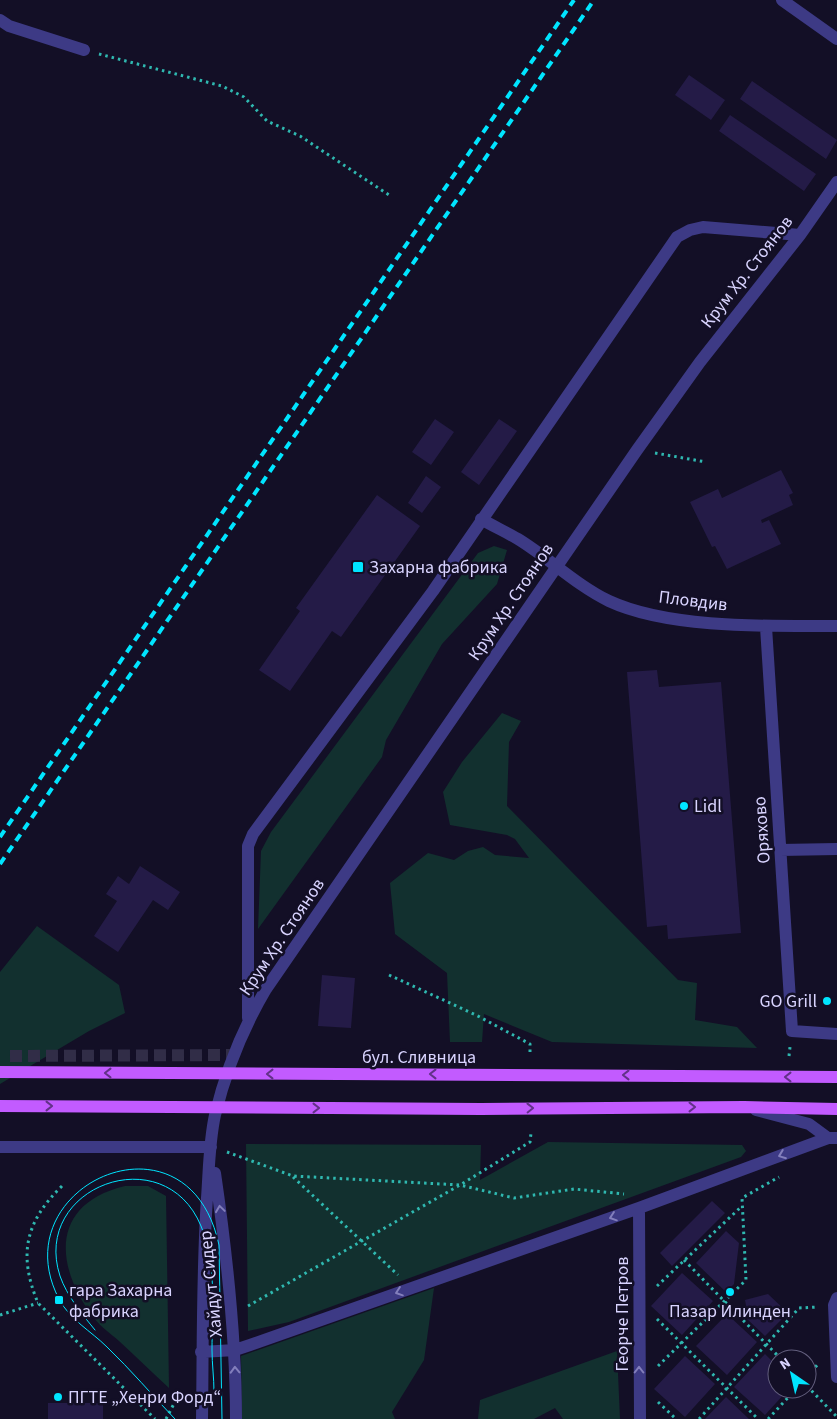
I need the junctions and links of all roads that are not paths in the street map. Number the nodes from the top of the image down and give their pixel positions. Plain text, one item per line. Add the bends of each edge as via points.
1 (782, 0) edge
2 (0, 20) edge
3 (837, 39) edge
4 (84, 50) road end
5 (837, 182) edge
6 (800, 235) junction
7 (481, 519) junction
8 (556, 566) junction
9 (766, 626) junction
10 (837, 626) edge
11 (837, 849) edge
12 (780, 850) junction
13 (248, 1020) junction
14 (837, 1034) edge
15 (234, 1055) joint
16 (0, 1072) edge
17 (837, 1077) edge
18 (0, 1106) edge
19 (744, 1106) junction
20 (837, 1109) edge
21 (832, 1138) edge
22 (0, 1147) edge
23 (211, 1147) junction
24 (638, 1208) junction
25 (835, 1302) edge
26 (234, 1350) junction
27 (201, 1352) junction
28 (837, 1377) edge
29 (202, 1419) edge
30 (236, 1419) edge
31 (640, 1419) edge

1 - 3 street
2 - 4 street via 9,26
5 - 6 street, Крум Хр. Стоянов
6 - 7 street via 703,227 677,237
6 - 8 street, Крум Хр. Стоянов via 700,362
7 - 8 street, Пловдив via 518,539
7 - 13 street via 434,591 253,834 248,846
8 - 9 street, Пловдив via 608,600 634,611 698,622
8 - 13 street, Крум Хр. Стоянов via 266,988
9 - 10 street, Пловдив
9 - 12 street, Оряхово
11 - 12 street
12 - 14 street, Оряхово via 792,1031
13 - 15 street, Крум Хр. Стоянов
15 - 23 street, Хайдут Сидер via 215,1117
17 -> 16 main road, бул. Сливница
18 -> 19 main road via 481,1109
19 - 20 main road
19 - 21 street via 809,1124
21 -> 24 street
22 - 23 street
26 -> 23 street, Хайдут Сидер via 226,1251
23 - 27 street, Хайдут Сидер
24 -> 26 street
31 -> 24 street, Георче Петров
25 - 28 street
26 - 27 street
30 -> 26 street, Хайдут Сидер
27 - 29 street, Хайдут Сидер

